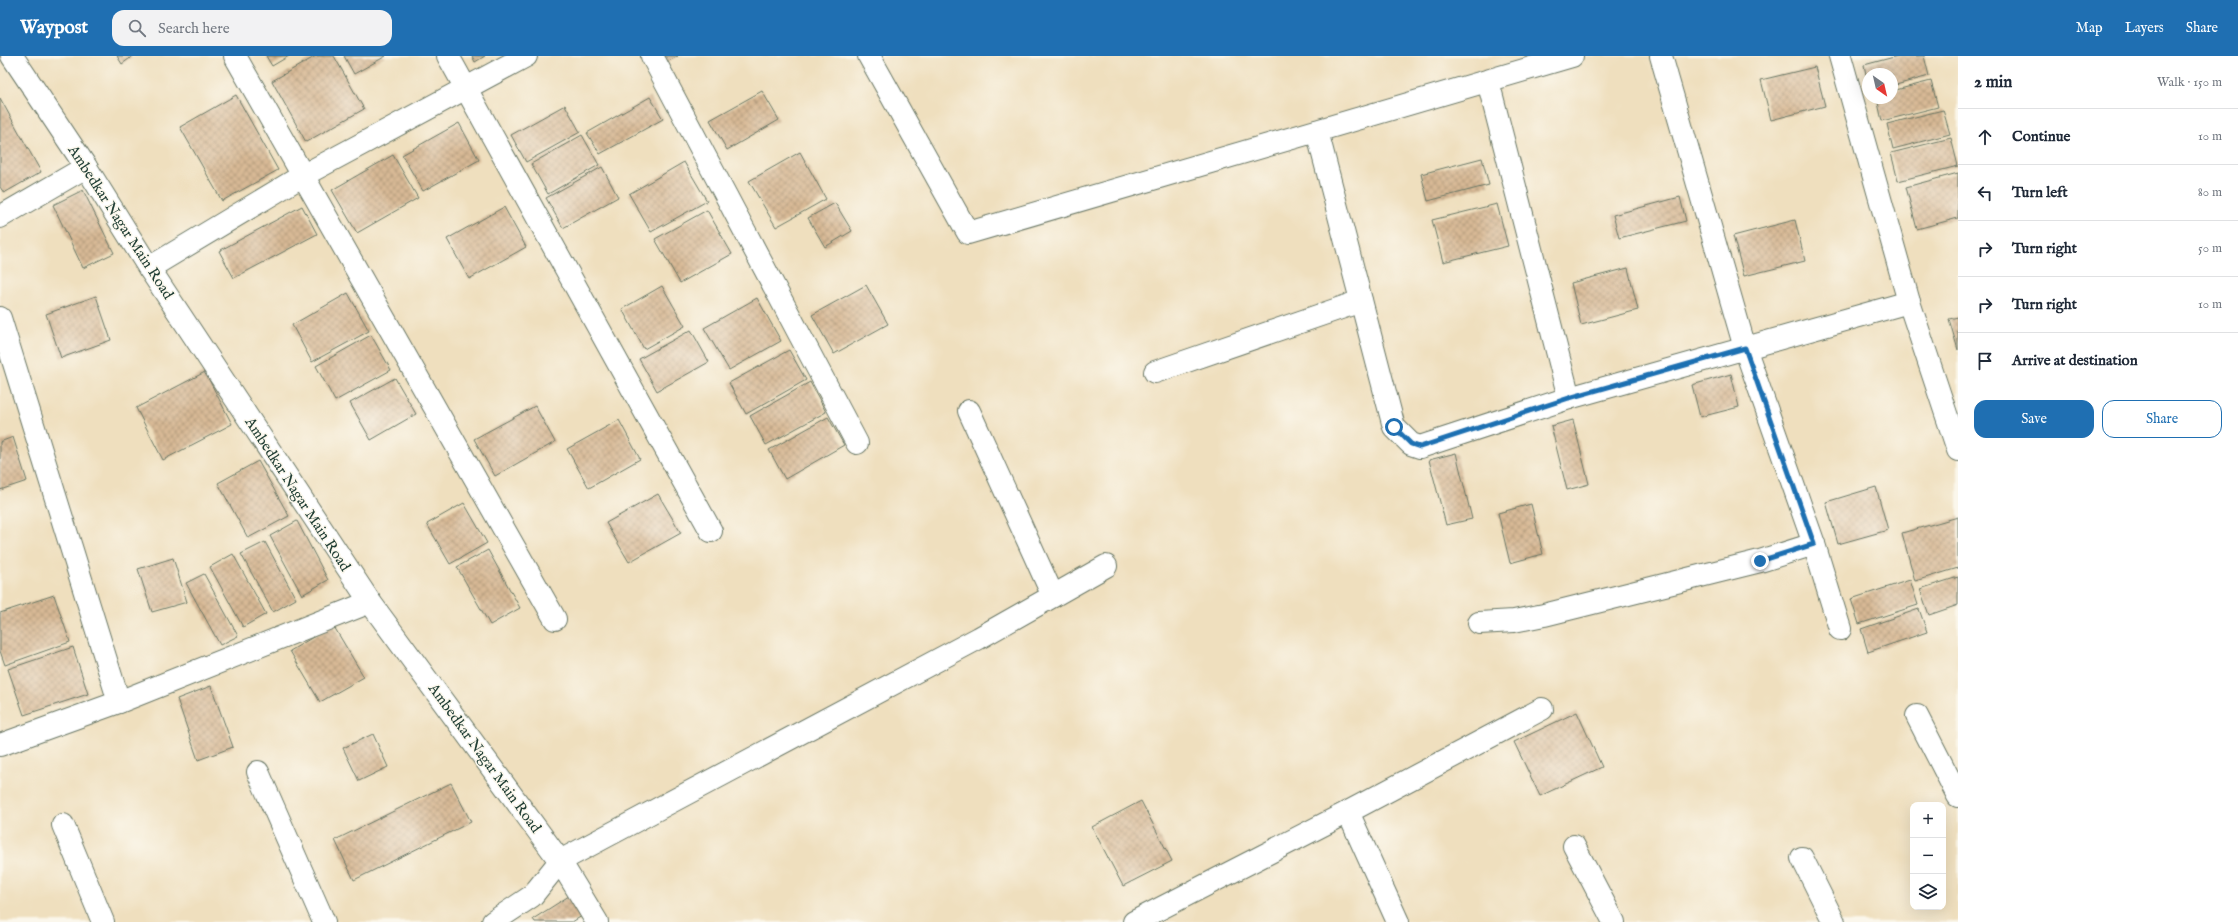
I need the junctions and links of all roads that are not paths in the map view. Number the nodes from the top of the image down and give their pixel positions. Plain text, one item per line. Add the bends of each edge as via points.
1 (12, 56) edge
2 (236, 56) edge
3 (448, 56) edge
4 (526, 56) edge
5 (652, 56) edge
6 (869, 56) edge
7 (1572, 56) edge
8 (1661, 56) edge
9 (1840, 56) edge
10 (1488, 81) junction
11 (466, 88) junction
12 (1317, 131) junction
13 (86, 168) junction
14 (302, 176) junction
15 (0, 217) edge
16 (149, 268) junction
17 (1361, 301) junction
18 (1909, 302) junction
19 (0, 318) edge
20 (1745, 348) junction
21 (1155, 372) dead end
22 (1569, 398) junction
23 (969, 411) dead end
24 (857, 443) dead end
25 (1958, 450) edge
26 (711, 531) dead end
27 (1814, 544) junction
28 (1106, 566) dead end
29 (1053, 596) junction
30 (370, 602) junction
31 (555, 619) dead end
32 (1479, 623) dead end
33 (1840, 629) dead end
34 (119, 702) junction
35 (1542, 709) dead end
36 (1917, 716) dead end
37 (0, 745) edge
38 (258, 772) dead end
39 (1958, 796) edge
40 (1348, 812) junction
41 (64, 825) dead end
42 (1574, 846) dead end
43 (1802, 858) dead end
44 (560, 861) junction
45 (103, 922) edge
46 (324, 922) edge
47 (493, 922) edge
48 (597, 922) edge
49 (1134, 922) edge
50 (1398, 922) edge
51 (1614, 922) edge
52 (1834, 922) edge

1 - 13 street, Ambedkar Nagar Main Road
2 - 14 street
3 - 11 street
4 - 11 street
5 - 24 street
6 - 12 street via 968,233
7 - 10 street
8 - 20 street
9 - 18 street
10 - 12 street
10 - 22 street
11 - 14 street
11 - 26 street
12 - 17 street
13 - 15 street
13 - 16 street, Ambedkar Nagar Main Road
14 - 16 street
14 - 31 street
16 - 30 street, Ambedkar Nagar Main Road
17 - 21 street
17 - 22 street via 1394,427 1411,444 1420,447
18 - 20 street
18 - 25 street
19 - 34 street
20 - 22 street
20 - 27 street
23 - 29 street
27 - 32 street via 1760,561 1544,616
27 - 33 street
28 - 29 street
29 - 44 street
30 - 34 street
30 - 44 street, Ambedkar Nagar Main Road
34 - 37 street
35 - 40 street
36 - 39 street
38 - 46 street
40 - 49 street
40 - 50 street
41 - 45 street
42 - 51 street
43 - 52 street
44 - 47 street via 532,896
44 - 48 street, Ambedkar Nagar Main Road

